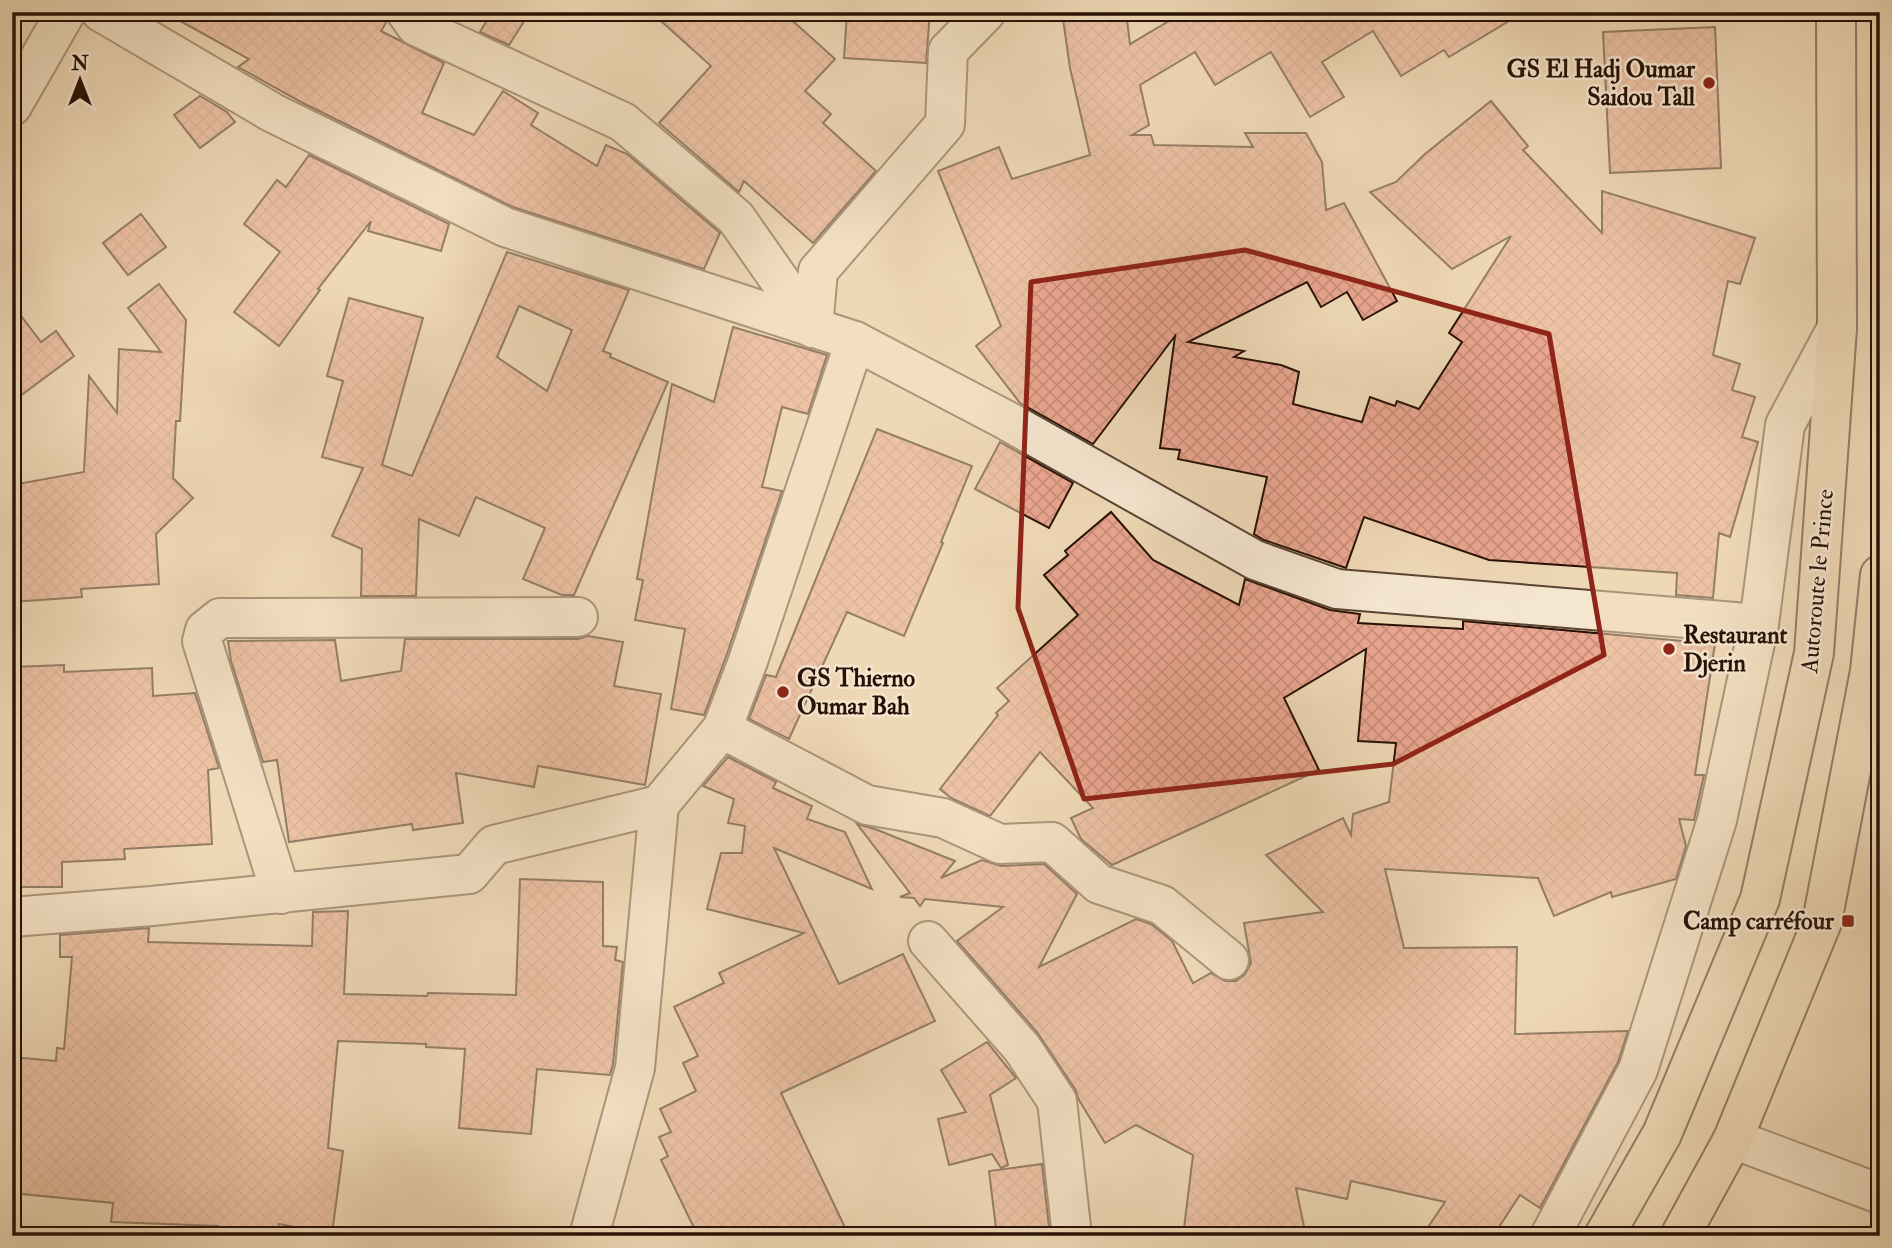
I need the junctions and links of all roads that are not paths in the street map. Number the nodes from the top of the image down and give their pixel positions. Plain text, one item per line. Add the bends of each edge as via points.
1 (66, 12) edge
2 (102, 12) edge
3 (406, 12) edge
4 (986, 12) edge
5 (1836, 12) edge
6 (12, 106) edge
7 (813, 328) junction
8 (1836, 328) junction
9 (855, 341) junction
10 (1880, 575) edge
11 (578, 617) dead end
12 (1759, 624) junction
13 (1875, 672) edge
14 (722, 729) junction
15 (659, 805) junction
16 (281, 894) junction
17 (12, 917) edge
18 (928, 941) dead end
19 (1229, 960) dead end
20 (1733, 1139) junction
21 (1880, 1194) edge
22 (589, 1236) edge
23 (1072, 1236) edge
24 (1550, 1236) edge
25 (1604, 1236) edge
26 (1681, 1236) edge

1 - 6 street
2 - 7 street via 273,113 505,227
3 - 7 street via 416,26 623,122 736,218
4 - 7 street via 948,51 945,124 818,271
5 - 8 main road, Autoroute le Prince
7 - 9 street
8 - 12 street via 1785,425
8 - 25 main road, Autoroute le Prince via 1814,653 1760,899 1662,1134
9 - 12 street via 1255,561 1337,589
9 - 14 street
10 - 13 main road
11 - 16 street via 220,618 205,630 202,641
12 - 24 street via 1717,820 1638,1070
13 - 20 main road via 1822,922
14 - 15 street
14 - 19 street via 867,805 943,818 1000,844 1052,842 1099,884 1162,905
15 - 16 street via 494,845 469,874
15 - 22 street via 635,1068
16 - 17 street
18 - 23 street via 1022,1048 1057,1101
20 - 21 street
20 - 26 main road

